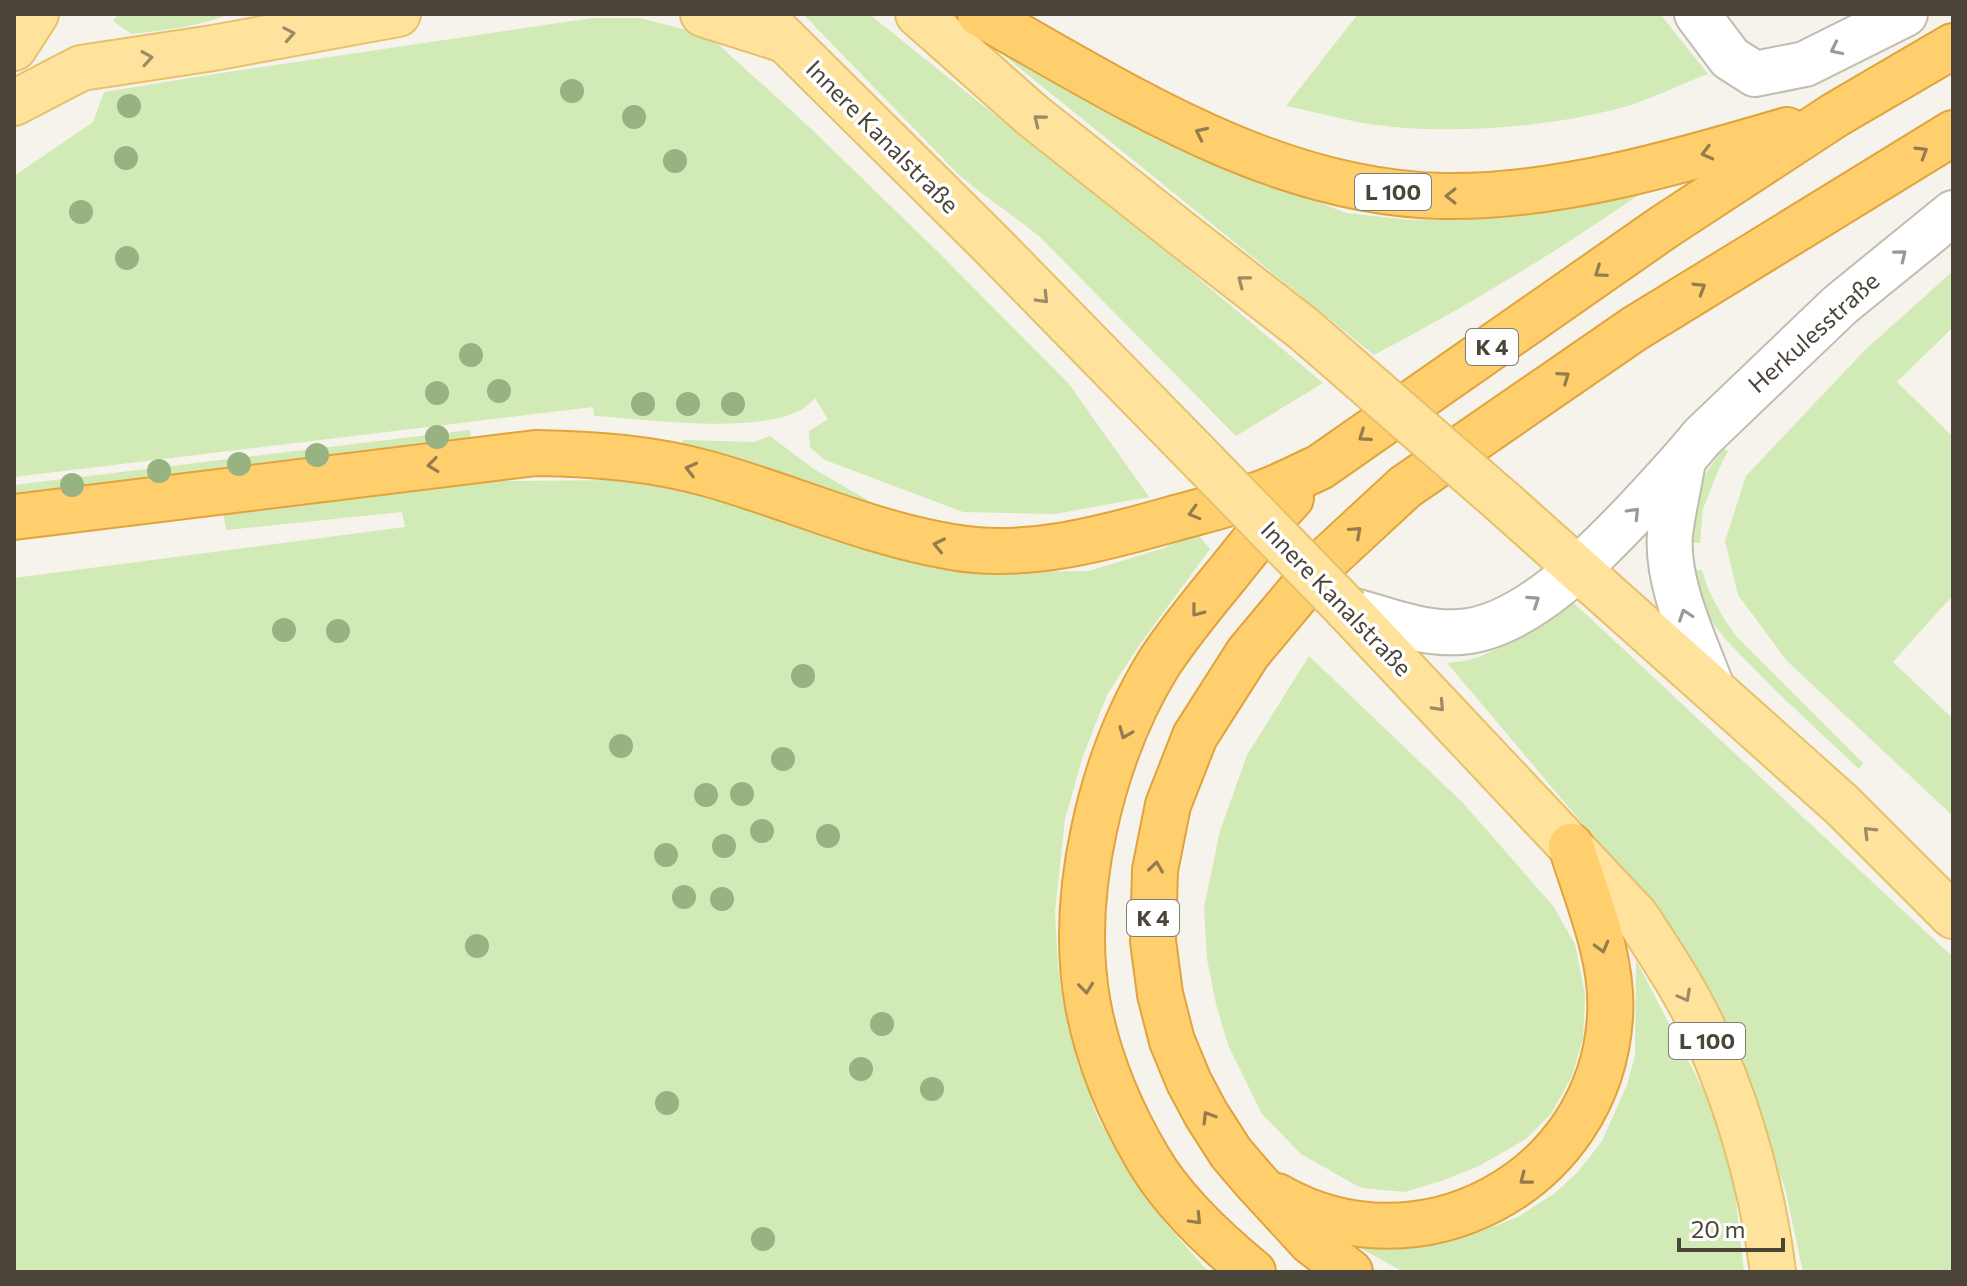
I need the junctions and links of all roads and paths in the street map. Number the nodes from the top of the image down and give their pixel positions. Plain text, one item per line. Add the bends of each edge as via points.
1 (36, 14) edge
2 (398, 14) edge
3 (703, 14) edge
4 (918, 14) edge
5 (980, 14) edge
6 (1697, 14) edge
7 (1905, 14) edge
8 (772, 27) edge
9 (1953, 46) edge
10 (14, 48) edge
11 (14, 103) edge
12 (1835, 115) junction
13 (1953, 133) edge
14 (1953, 213) edge
15 (1683, 461) junction
16 (1320, 467) junction
17 (14, 517) edge
18 (1579, 568) junction
19 (1347, 609) junction
20 (1712, 688) junction
21 (1571, 846) junction
22 (1953, 916) edge
23 (1254, 1180) junction
24 (1253, 1272) edge
25 (1350, 1272) edge
26 (1773, 1272) edge

1 - 10 main road
11 -> 2 main road via 81,68
3 - 8 main road
18 -> 4 main road, bridge via 1304,329 1032,115
12 -> 5 highway, L 100 via 1717,151 1547,188 1487,195 1406,193 1357,187 1252,155 1132,98
7 -> 6 street via 1805,64 1755,74 1730,58
8 -> 19 main road, Innere Kanalstraße / L 100, bridge
9 - 12 highway, K 4
12 -> 16 highway, K 4 via 1664,227
23 -> 13 highway, K 4 via 1231,1153 1189,1082 1172,1041 1153,941 1155,870 1168,805 1195,736 1248,653 1324,562 1405,487 1634,329
15 -> 14 street, Herkulesstraße via 1840,305
18 -> 15 street, Herkulesstraße
20 -> 15 street via 1672,564 1670,536
16 -> 17 highway via 1261,493 1105,539 1041,549 955,548 920,541 707,473 589,454 536,453
16 -> 24 highway, K 4 via 1234,565 1159,663 1113,762 1087,864 1083,959 1088,1005 1121,1107 1148,1159 1183,1206
19 -> 18 street, Herkulesstraße via 1426,630 1485,628 1521,610
18 - 20 main road
19 -> 21 main road, Innere Kanalstraße / L 100
22 -> 20 main road via 1841,804
21 -> 23 highway via 1604,953 1610,1017 1598,1080 1585,1109 1547,1161 1481,1206 1404,1226 1340,1221 1280,1198
21 -> 26 main road, Innere Kanalstraße / L 100 via 1636,916 1689,1001 1748,1150
23 - 25 highway via 1311,1242

